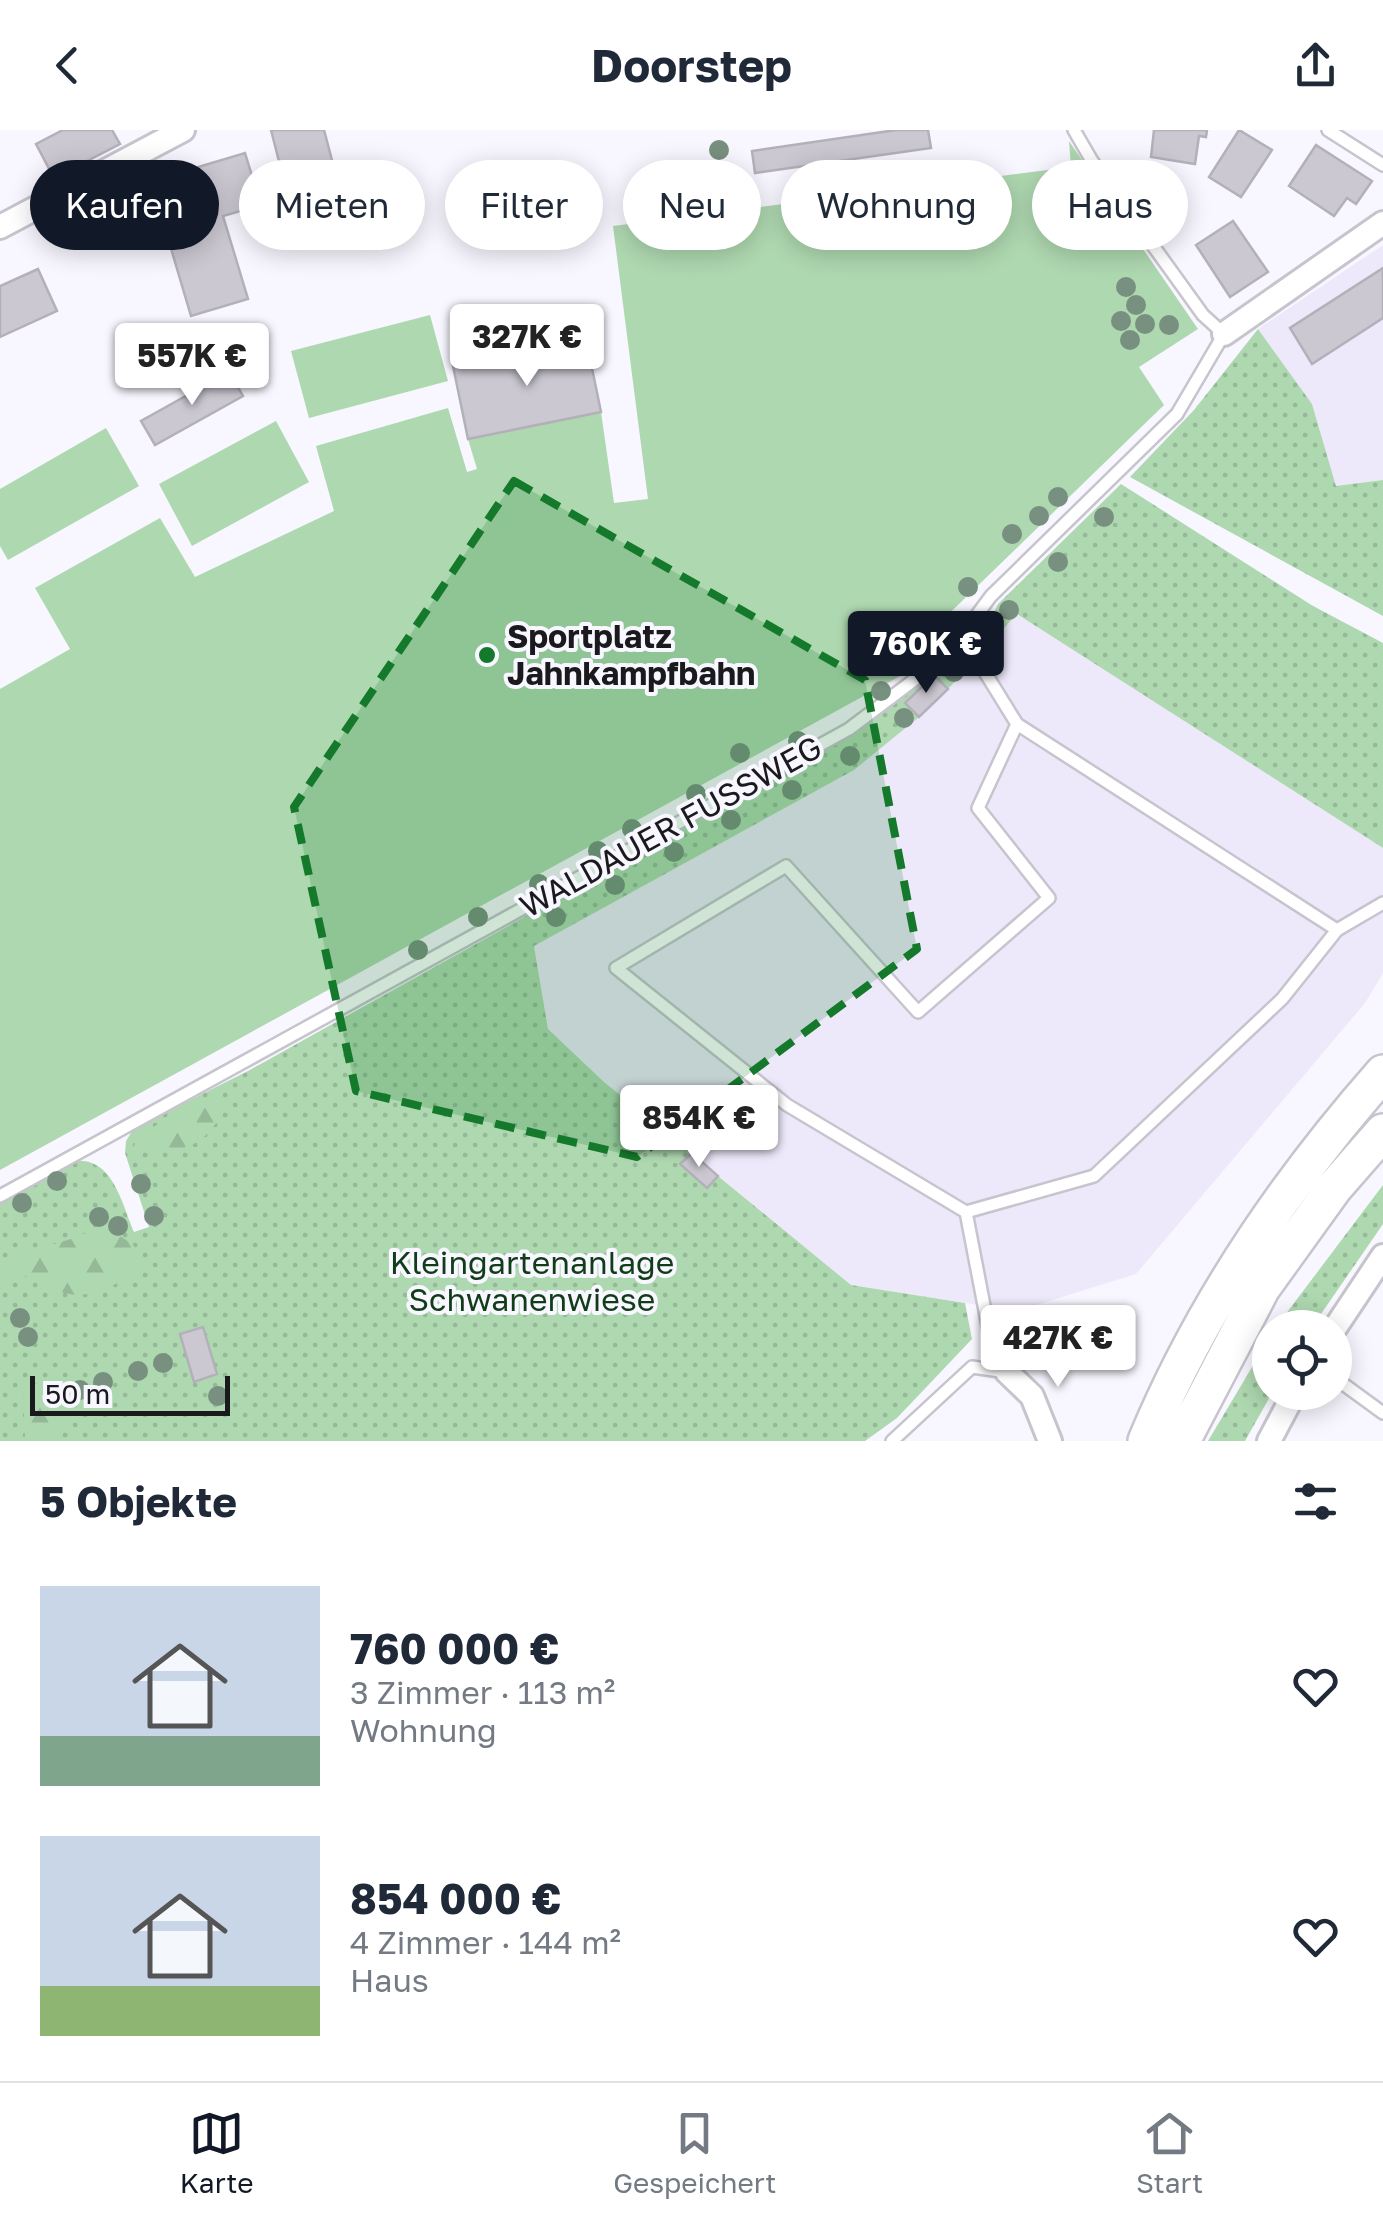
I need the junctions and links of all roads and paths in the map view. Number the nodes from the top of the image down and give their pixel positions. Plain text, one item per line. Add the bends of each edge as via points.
1 (184, 130) edge
2 (1074, 130) edge
3 (1328, 130) edge
4 (1383, 165) edge
5 (1383, 223) edge
6 (0, 227) edge
7 (1224, 334) junction
8 (962, 636) junction
9 (1017, 724) junction
10 (1383, 903) edge
11 (1336, 930) junction
12 (1383, 1072) edge
13 (1383, 1132) edge
14 (0, 1196) edge
15 (966, 1212) junction
16 (1383, 1256) edge
17 (1347, 1310) edge
18 (1007, 1372) junction
19 (1352, 1390) edge
20 (1285, 1410) edge
21 (1383, 1413) edge
22 (892, 1441) edge
23 (1050, 1441) edge
24 (1146, 1441) edge
25 (1182, 1441) edge
26 (1269, 1441) edge

1 - 6 street
2 - 7 lane via 1203,315
3 - 4 lane
5 - 7 street, WALDAUER FUSSWEG
7 - 8 lane, WALDAUER FUSSWEG via 1177,414 991,596
8 - 9 lane
8 - 14 lane, WALDAUER FUSSWEG via 849,729
9 - 11 lane
9 - 15 lane via 978,808 1049,898 918,1012 786,866 616,968 787,1104
10 - 11 lane
11 - 15 lane via 1282,999 1094,1176
12 - 24 main road via 1306,1166 1234,1271
13 - 25 main road via 1262,1288
15 - 18 lane via 992,1347
16 - 17 street
18 - 22 lane via 972,1367
18 - 23 street via 1032,1396
19 - 21 lane
20 - 26 street

